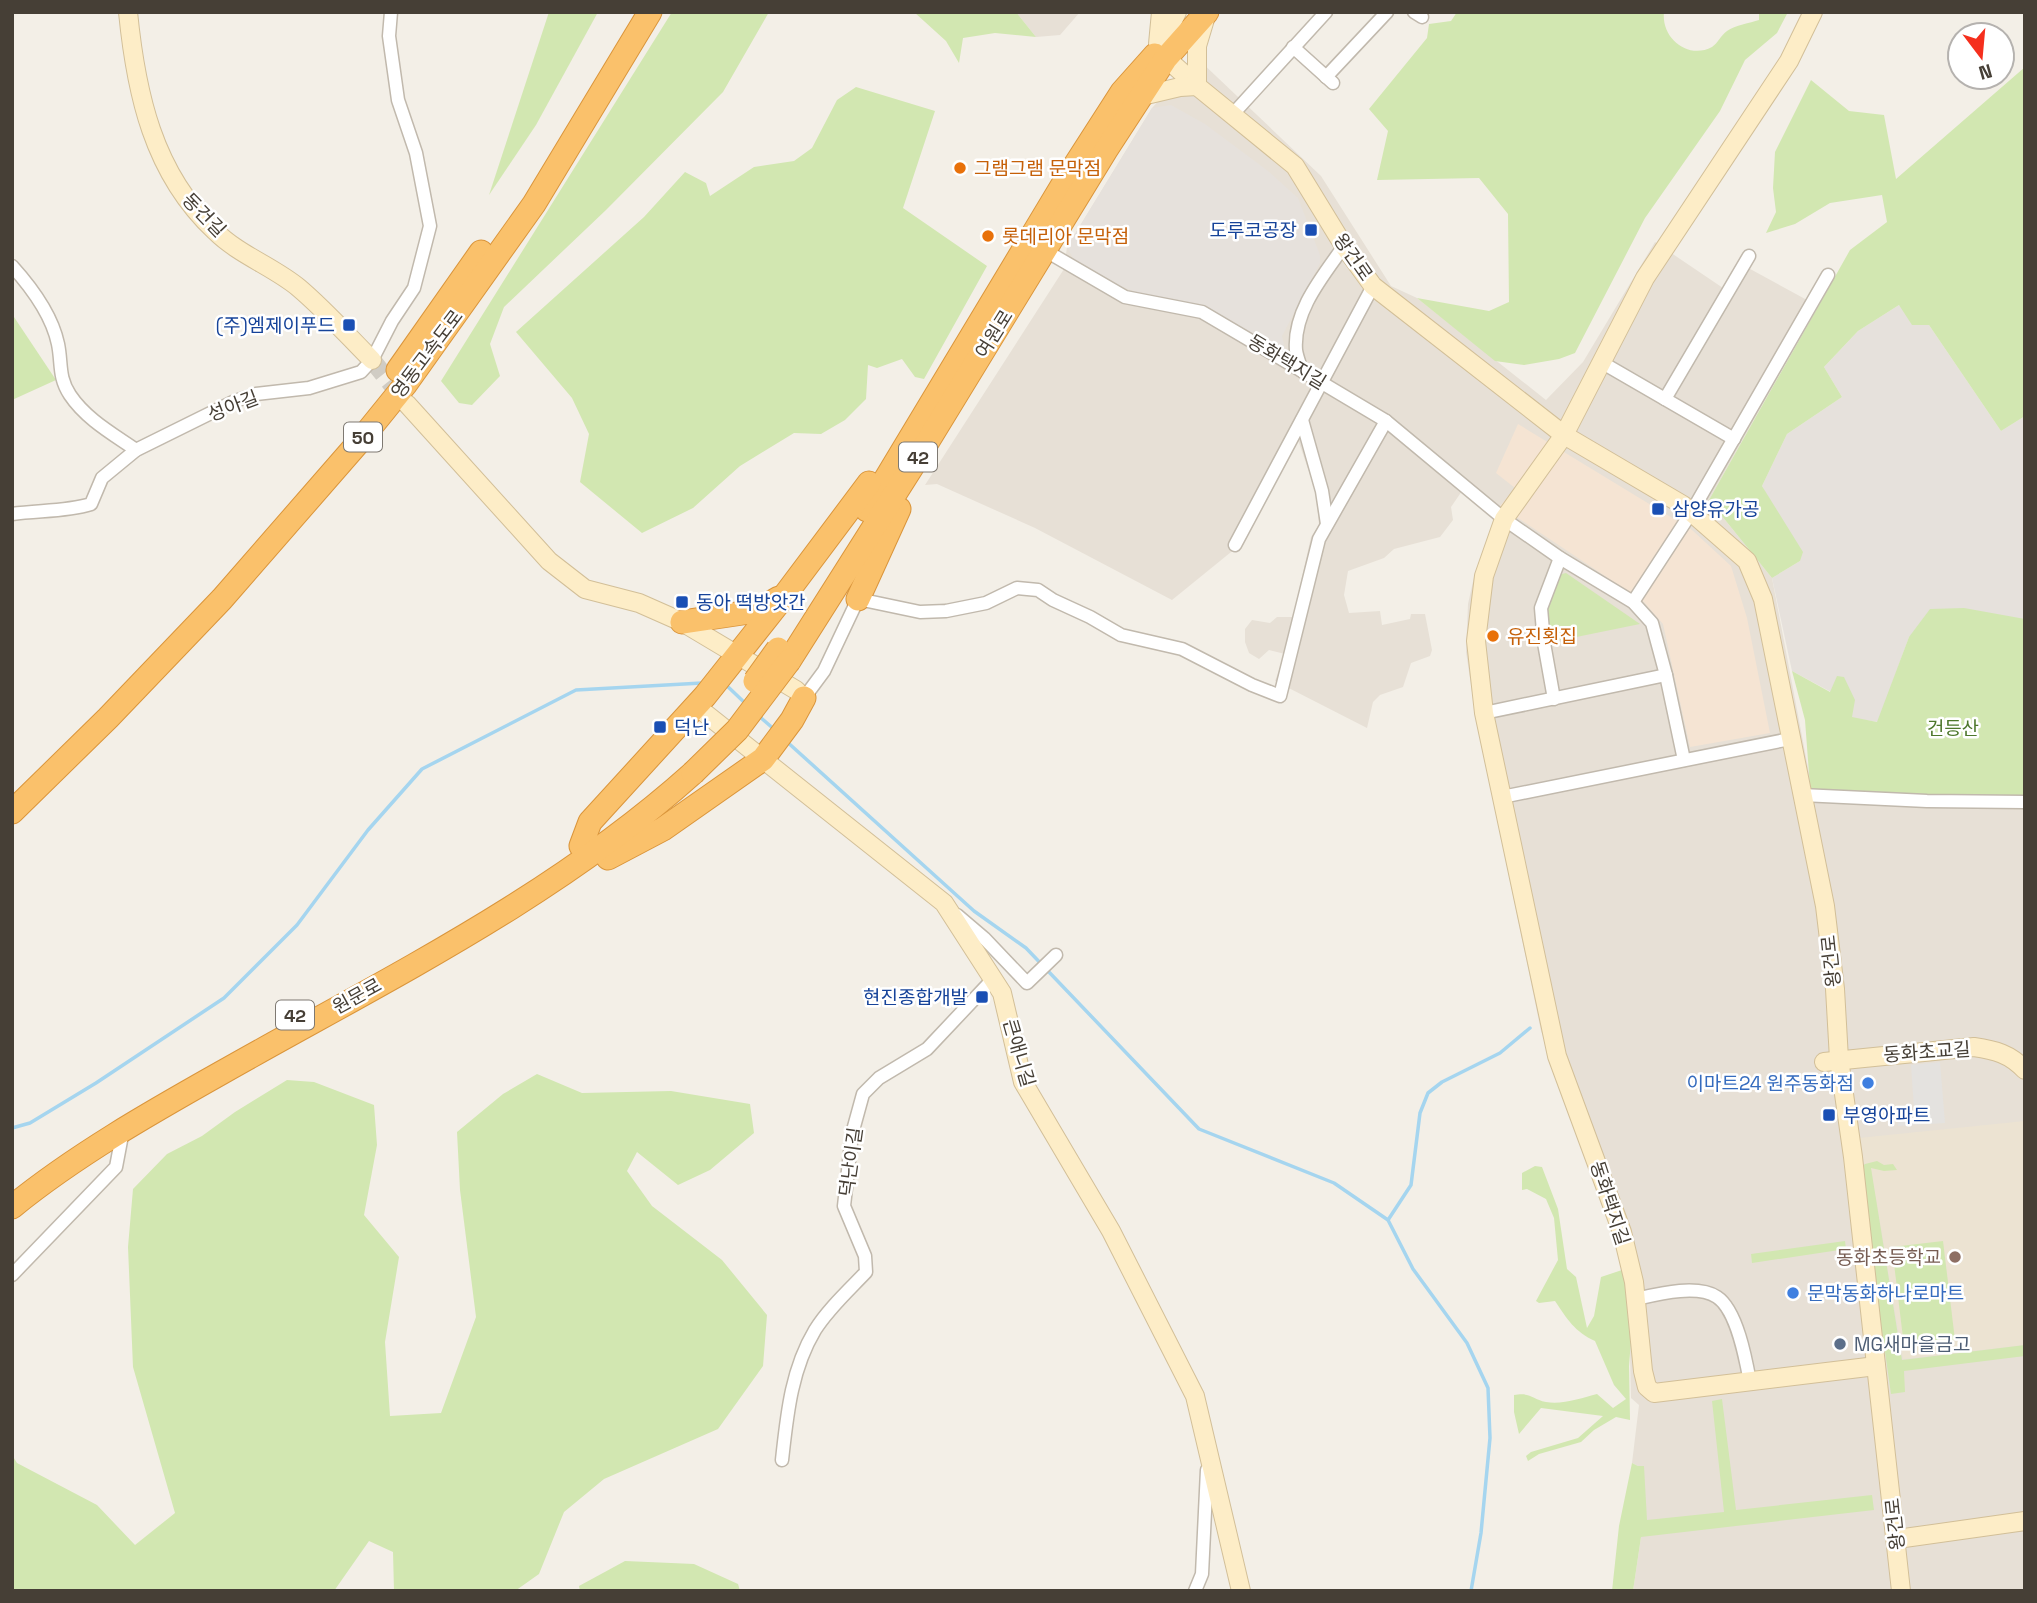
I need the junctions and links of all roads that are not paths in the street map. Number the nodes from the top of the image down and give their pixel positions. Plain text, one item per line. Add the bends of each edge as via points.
1 (128, 12) edge
2 (391, 12) edge
3 (631, 12) edge
4 (650, 12) edge
5 (1161, 12) edge
6 (1177, 12) edge
7 (1191, 12) edge
8 (1207, 12) edge
9 (1326, 12) edge
10 (1387, 12) edge
11 (1813, 12) edge
12 (1293, 47) junction
13 (1162, 55) junction
14 (1197, 86) junction
15 (1142, 96) junction
16 (1233, 114) junction
17 (1037, 194) dead end
18 (1044, 218) junction
19 (1344, 246) junction
20 (1037, 247) junction
21 (1749, 257) dead end
22 (12, 266) edge
23 (1828, 275) dead end
24 (1373, 286) junction
25 (372, 360) junction
26 (1601, 362) junction
27 (1303, 371) junction
28 (1322, 383) junction
29 (1665, 399) junction
30 (407, 404) tunnel mouth
31 (1302, 419) junction
32 (1385, 421) junction
33 (1564, 435) junction
34 (1734, 439) junction
35 (135, 450) junction
36 (911, 453) junction
37 (1691, 513) junction
38 (12, 514) edge
39 (1504, 519) junction
40 (1328, 524) junction
41 (1235, 545) dead end
42 (1560, 558) junction
43 (785, 595) junction
44 (858, 599) junction
45 (1633, 602) junction
46 (682, 622) junction
47 (731, 663) junction
48 (1666, 675) junction
49 (804, 698) junction
50 (1554, 699) junction
51 (700, 701) junction
52 (1484, 713) junction
53 (1790, 739) junction
54 (767, 754) junction
55 (1684, 760) junction
56 (689, 768) junction
57 (12, 794) edge
58 (1802, 795) junction
59 (1502, 797) junction
60 (2025, 802) edge
61 (12, 812) edge
62 (581, 846) junction
63 (535, 892) junction
64 (944, 903) junction
65 (1054, 957) dead end
66 (993, 979) junction
67 (1831, 1061) junction
68 (2025, 1070) edge
69 (123, 1130) junction
70 (12, 1186) edge
71 (12, 1207) edge
72 (12, 1275) edge
73 (1636, 1298) junction
74 (1876, 1366) junction
75 (1751, 1381) junction
76 (1208, 1450) junction
77 (782, 1460) dead end
78 (2025, 1521) edge
79 (1897, 1539) junction
80 (1195, 1591) edge
81 (1241, 1591) edge
82 (1901, 1591) edge

1 - 25 street, 동건길 via 133,64 151,134 177,187 215,232 298,287
2 - 25 street via 389,36 398,100 416,153 430,226 414,288
3 - 57 highway, 영동고속도로 / 50 via 523,193 350,434 213,588
4 - 61 highway, 영동고속도로 / 50 via 534,204 405,385 222,599
5 - 13 street
6 - 13 street
7 - 13 highway, 여원로 / 42
8 - 13 highway, 여원로 / 42
8 - 14 street via 1197,46
9 - 12 street
10 - 12 street via 1329,80
11 - 26 street via 1788,61 1645,278
12 - 16 street
13 - 14 street, 왕건로
13 - 15 highway, 여원로 / 42
13 - 18 highway, 여원로 / 42 via 1122,92
14 - 15 street
14 - 16 street, 왕건로
15 - 20 highway, 여원로 / 42
16 - 19 street, 왕건로 via 1295,166
17 - 18 highway
18 - 20 highway, 여원로 / 42
19 - 24 street, 왕건로
19 - 27 street via 1315,287 1298,327 1296,351
20 - 27 street, 동화택지길 via 1125,297 1202,312
20 - 36 highway, 여원로 / 42
21 - 29 street
22 - 35 street via 29,285 51,324 59,345 62,379 70,395 94,421
23 - 34 street
24 - 28 street
24 - 33 street, 왕건로
25 - 35 street, 성아길 via 361,372 309,388 235,401
26 - 29 street
26 - 33 street
27 - 28 street, 동화택지길
28 - 31 street
28 - 32 street, 동화택지길
29 - 34 street
30 - 46 street via 549,561 585,589 639,603
31 - 40 street
31 - 41 street
32 - 39 street, 동화택지길
32 - 40 street
33 - 37 street, 왕건로
33 - 39 street, 동화택지길
34 - 37 street
35 - 38 street, 성아길 via 102,478 91,504 72,510
36 - 43 highway via 880,469
36 - 44 highway via 893,524
36 - 56 highway, 여원로 / 42, bridge via 737,730
37 - 45 street
37 - 53 street, 왕건로 via 1747,561 1763,599
39 - 42 street, 동화택지길
39 - 52 street, 동화택지길 via 1484,576 1476,641
40 - 44 street via 1319,540 1280,696 1182,649 1121,635 1038,590 1017,588 986,603 946,611 920,612
42 - 45 street, 동화택지길
42 - 50 street via 1541,608
43 - 46 highway via 756,611
43 - 47 highway
44 - 49 street via 824,671
45 - 48 street, 동화택지길 via 1652,623
46 - 47 street
47 - 49 street via 796,690
47 - 51 highway
48 - 50 street
48 - 55 street, 동화택지길
49 - 54 highway
50 - 52 street
51 - 54 street, 큰애니길
51 - 62 highway via 590,822
52 - 59 street, 동화택지길
53 - 55 street
53 - 58 street, 왕건로
54 - 63 highway via 663,829
54 - 64 street, 큰애니길
55 - 59 street
56 - 62 highway, 원문로 / 42
56 - 63 highway, 원문로 / 42 via 651,811
58 - 60 street
58 - 67 street, 왕건로 via 1825,906 1835,989
59 - 73 street, 동화택지길 via 1557,1056 1622,1232
62 - 70 highway, 원문로 / 42 via 452,926 136,1104
63 - 69 highway, 원문로 / 42 via 440,951
64 - 65 street via 1027,983
64 - 66 street, 큰애니길
66 - 76 street, 큰애니길 via 1002,993 1023,1082 1111,1231 1195,1396
66 - 77 street, 덕난이길 via 927,1049 879,1078 863,1094 852,1134 844,1206 865,1256 866,1272 816,1329 796,1372
67 - 68 street, 동화초교길 via 1974,1047 1998,1051
67 - 74 street, 왕건로 via 1853,1157
69 - 71 highway, 원문로 / 42
69 - 72 street via 116,1167
73 - 75 street via 1674,1291 1717,1297 1732,1317
73 - 75 street, 동화택지길 via 1643,1371 1647,1387 1654,1393
74 - 75 street, 동화택지길
74 - 79 street, 왕건로
76 - 80 street, 큰애니길 via 1202,1574
76 - 81 street, 큰애니길
78 - 79 street
79 - 82 street, 왕건로

